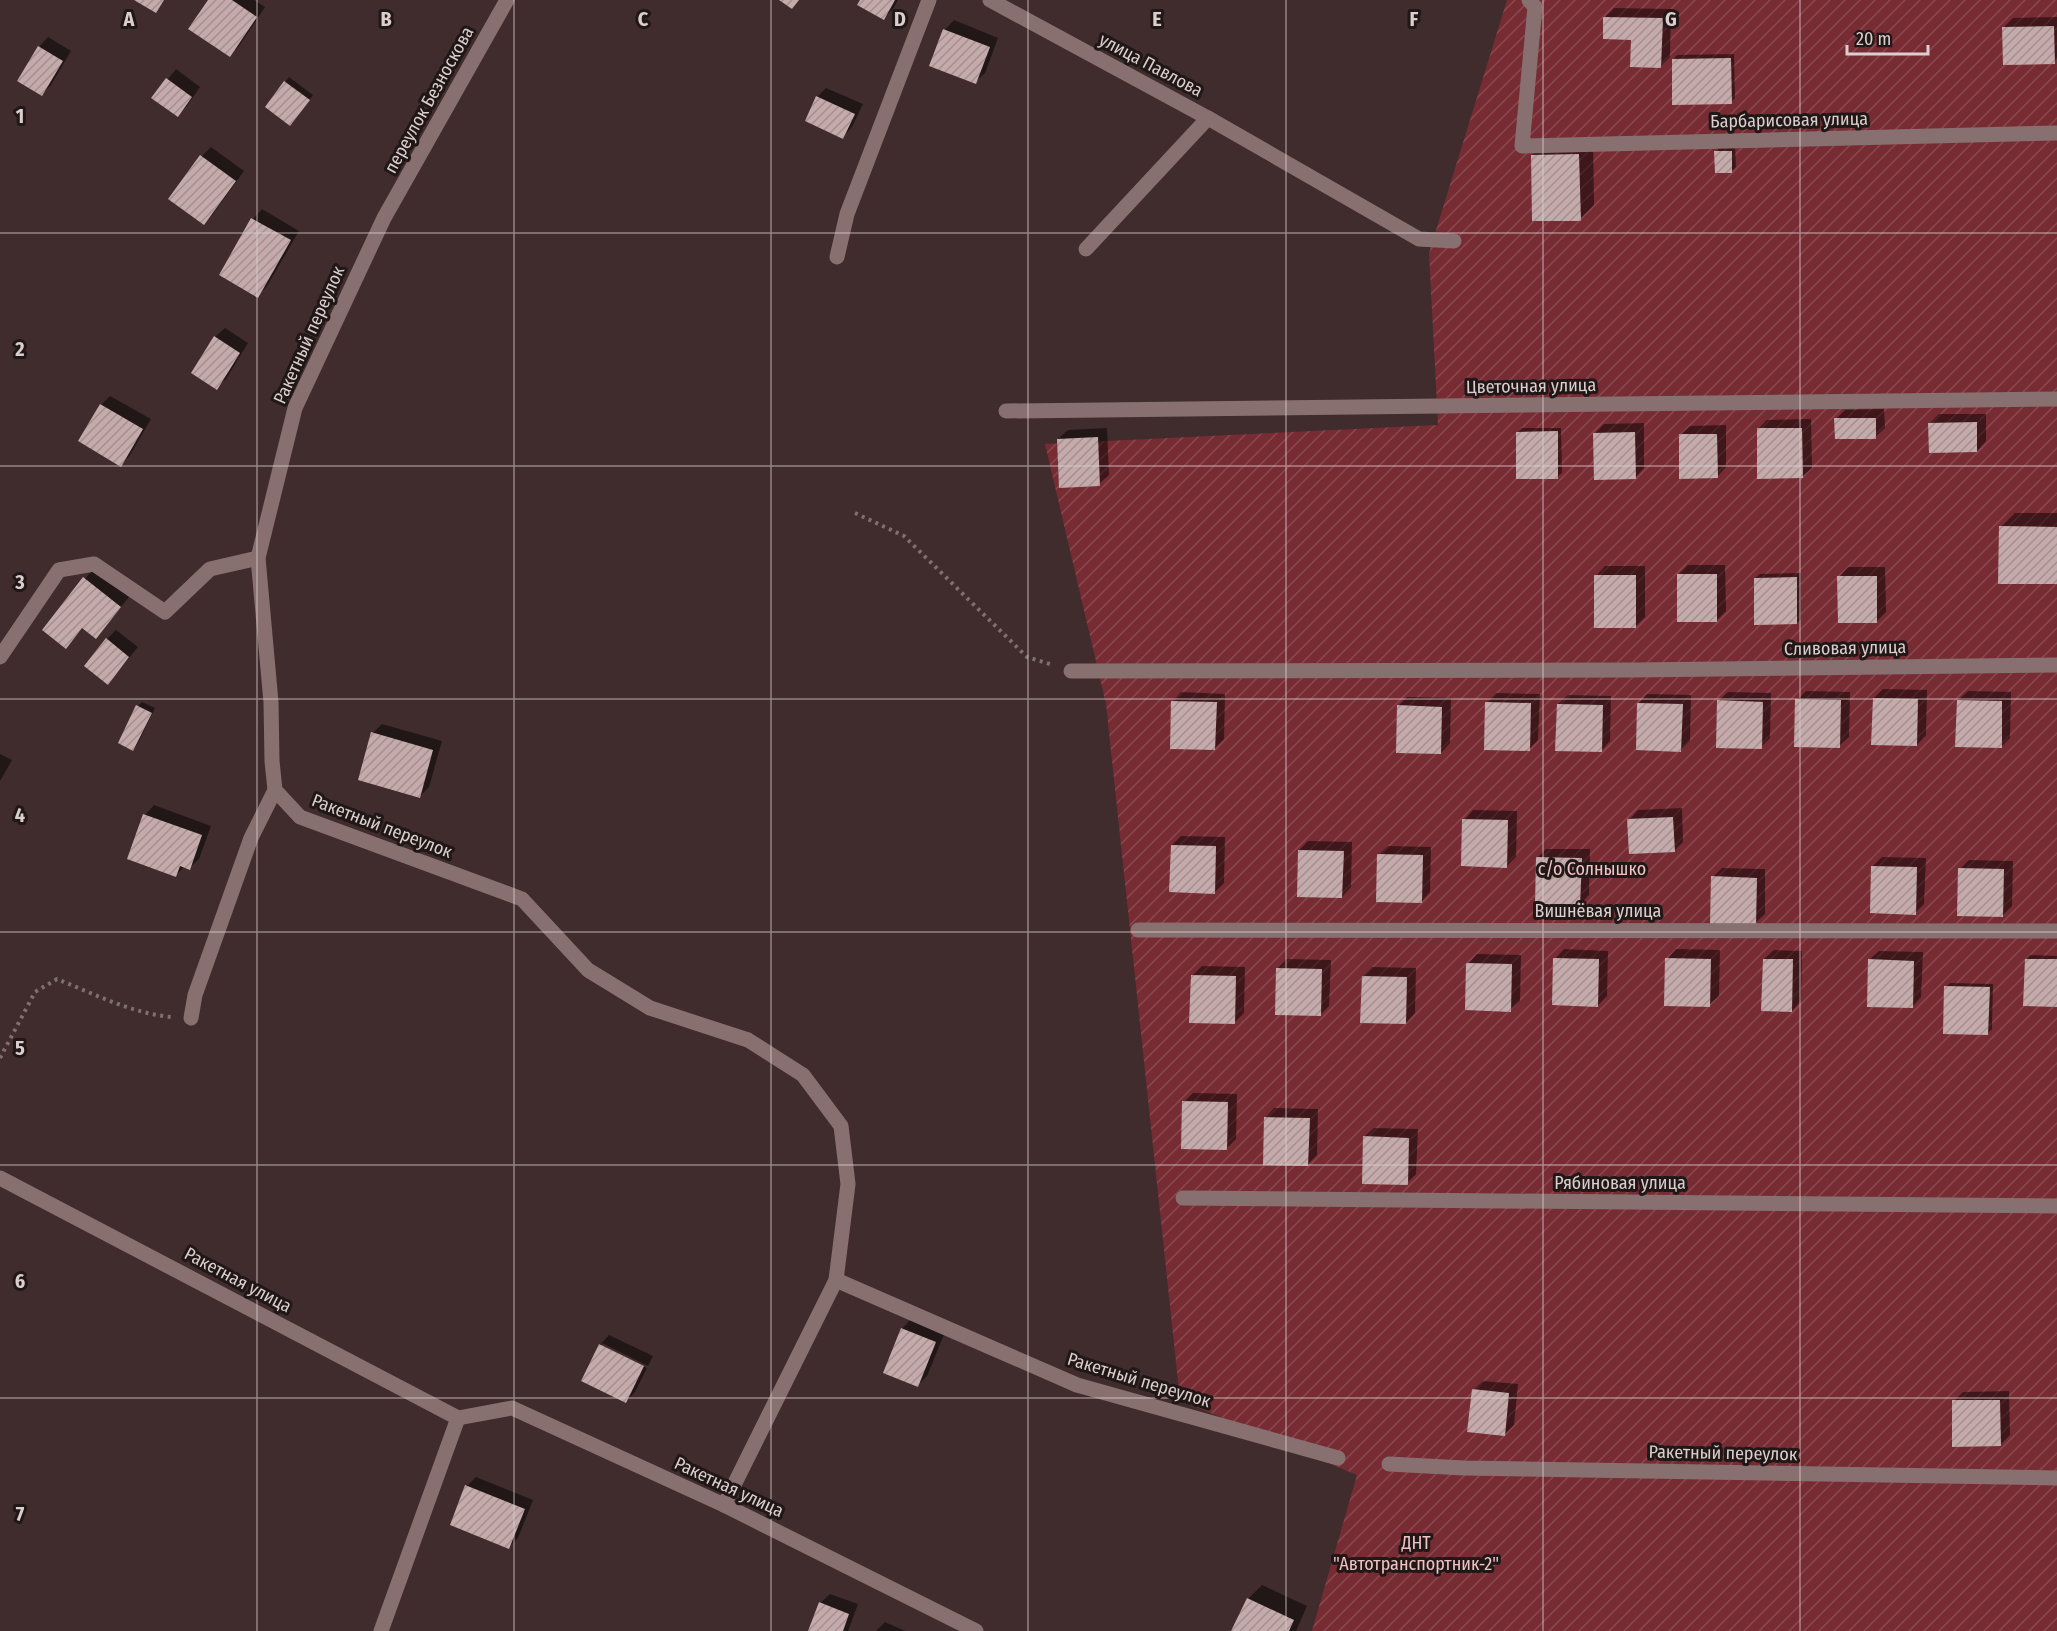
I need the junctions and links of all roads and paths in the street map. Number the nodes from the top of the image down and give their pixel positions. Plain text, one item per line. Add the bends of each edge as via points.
1 (507, 0) edge
2 (929, 0) edge
3 (990, 0) edge
4 (1529, 0) edge
5 (1208, 118) junction
6 (2057, 133) edge
7 (384, 218) joint
8 (1454, 241) dead end
9 (1086, 249) dead end
10 (837, 257) dead end
11 (2057, 399) edge
12 (1006, 411) dead end
13 (855, 513) dead end
14 (258, 558) junction
15 (0, 657) edge
16 (2057, 665) edge
17 (1071, 671) joint
18 (275, 790) junction
19 (1138, 930) dead end
20 (2057, 931) edge
21 (191, 1018) joint
22 (0, 1058) edge
23 (0, 1178) edge
24 (1183, 1198) dead end
25 (2057, 1206) edge
26 (836, 1280) junction
27 (458, 1418) junction
28 (1338, 1458) dead end
29 (1389, 1464) dead end
30 (2057, 1478) edge
31 (724, 1504) junction
32 (381, 1631) edge
33 (976, 1631) edge

1 - 7 street, переулок Безноскова
2 - 10 street via 847,214
3 - 5 street, улица Павлова
4 - 6 street, Барбарисовая улица via 1534,7 1522,146
5 - 8 street, улица Павлова via 1419,239
5 - 9 street
7 - 14 street, Ракетный переулок via 296,408
11 - 12 street, Цветочная улица
13 - 17 path via 904,536 1027,657
14 - 15 street via 210,569 165,612 94,564 59,570
14 - 18 street, Ракетный переулок
16 - 17 street, Сливовая улица
18 - 21 street via 251,838 195,995
18 - 26 street, Ракетный переулок via 300,817 522,899 588,970 650,1008 748,1040 803,1075 841,1126 848,1184
19 - 20 street, Вишнёвая улица
21 - 22 path via 152,1015 57,979 35,992
23 - 27 street, Ракетная улица
24 - 25 street, Рябиновая улица
26 - 28 street, Ракетный переулок via 1077,1385
26 - 31 street, Ракетный переулок
27 - 31 street, Ракетная улица via 512,1408
27 - 32 street
29 - 30 street, Ракетный переулок
31 - 33 street, Ракетная улица

